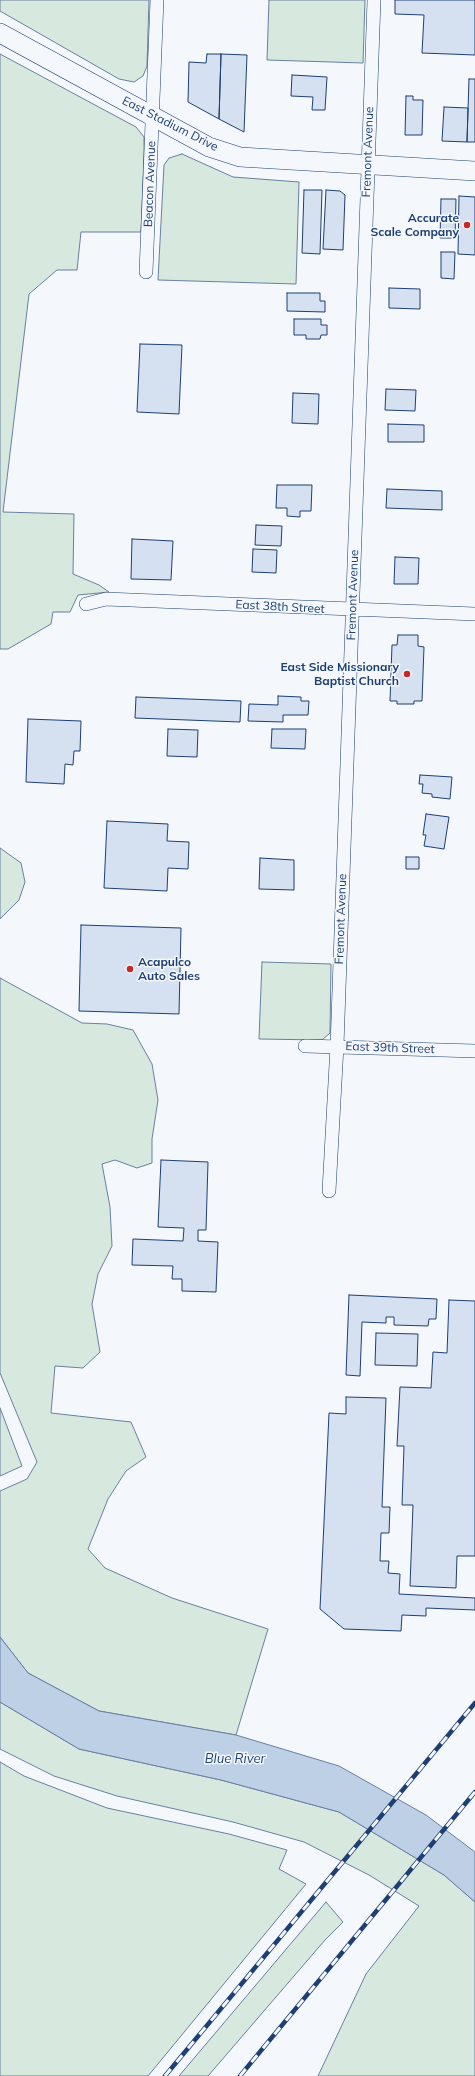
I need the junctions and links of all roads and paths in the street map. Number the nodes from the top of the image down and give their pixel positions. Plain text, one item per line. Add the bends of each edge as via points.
1 (157, 0) edge
2 (374, 0) edge
3 (5, 35) edge
4 (152, 116) junction
5 (367, 166) junction
6 (475, 171) edge
7 (146, 272) dead end
8 (86, 604) dead end
9 (352, 610) junction
10 (475, 614) edge
11 (305, 1046) dead end
12 (337, 1046) junction
13 (475, 1051) edge
14 (329, 1191) dead end

1 - 4 street, Beacon Avenue
2 - 5 street, Fremont Avenue
3 - 4 main road, East Stadium Drive
4 - 5 main road, East Stadium Drive via 209,147 240,157
4 - 7 street, Beacon Avenue
5 - 6 main road, East Stadium Drive
5 - 9 street, Fremont Avenue
8 - 9 street, East 38th Street via 106,599
9 - 10 street, East 38th Street
9 - 12 street, Fremont Avenue
11 - 12 street, East 39th Street
12 - 13 street, East 39th Street
12 - 14 street, Fremont Avenue

